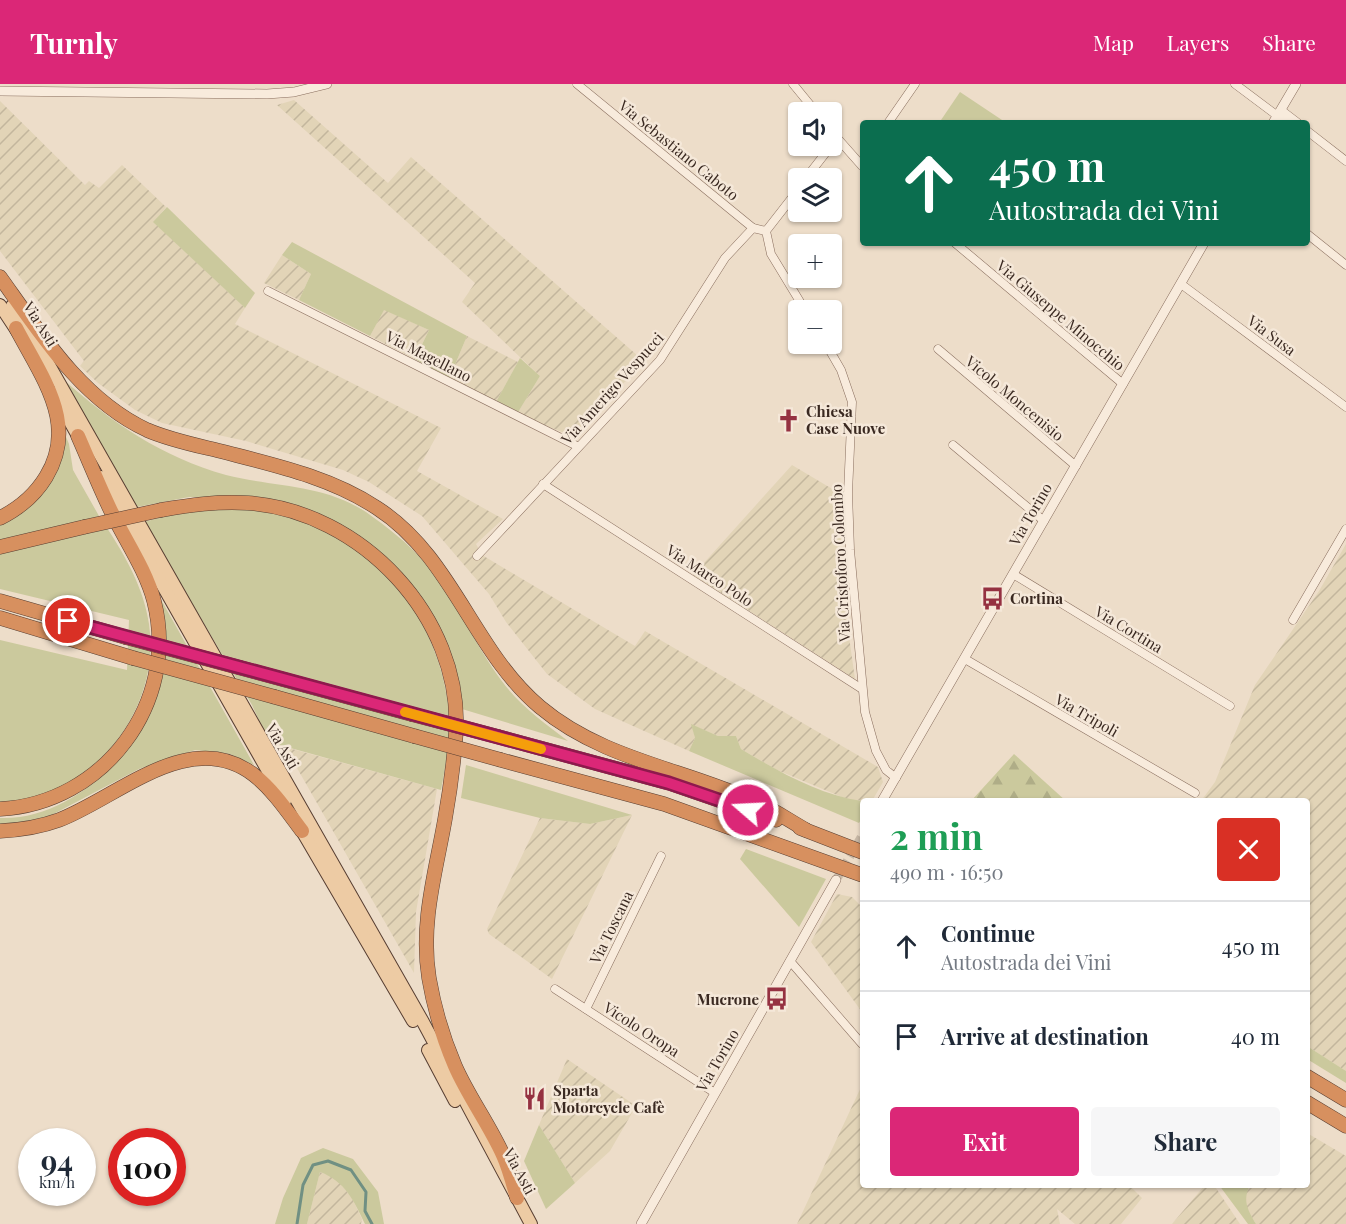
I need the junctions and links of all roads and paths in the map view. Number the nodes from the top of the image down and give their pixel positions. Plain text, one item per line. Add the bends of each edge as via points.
1 (327, 84) edge
2 (577, 84) edge
3 (793, 84) edge
4 (915, 84) edge
5 (1235, 84) edge
6 (1296, 84) edge
7 (0, 92) edge
8 (808, 102) edge
9 (1277, 116) edge
10 (890, 120) edge
11 (1310, 133) edge
12 (842, 148) edge
13 (860, 161) edge
14 (1346, 161) edge
15 (788, 203) edge
16 (753, 228) junction
17 (766, 231) junction
18 (1310, 236) edge
19 (959, 246) edge
20 (1202, 246) edge
21 (1346, 265) edge
22 (0, 278) edge
23 (1181, 284) junction
24 (0, 288) edge
25 (268, 291) dead end
26 (799, 300) edge
27 (0, 305) edge
28 (16, 327) junction
29 (938, 349) dead end
30 (832, 354) edge
31 (1123, 384) junction
32 (1346, 407) edge
33 (78, 436) junction
34 (953, 445) dead end
35 (577, 446) junction
36 (1076, 466) junction
37 (543, 484) junction
38 (0, 518) edge
39 (1044, 521) junction
40 (1346, 529) edge
41 (0, 546) edge
42 (477, 556) dead end
43 (1013, 574) junction
44 (0, 601) edge
45 (0, 618) edge
46 (1293, 620) dead end
47 (0, 627) edge
48 (133, 658) junction
49 (965, 659) junction
50 (862, 689) junction
51 (1230, 706) dead end
52 (896, 778) junction
53 (1196, 793) dead end
54 (884, 798) edge
55 (0, 809) edge
56 (806, 830) junction
57 (0, 831) edge
58 (302, 831) junction
59 (860, 851) edge
60 (661, 856) dead end
61 (860, 874) edge
62 (836, 880) tunnel mouth
63 (790, 961) junction
64 (555, 989) dead end
65 (586, 1009) junction
66 (860, 1042) edge
67 (1310, 1078) edge
68 (715, 1093) junction
69 (1346, 1100) edge
70 (1310, 1104) edge
71 (1346, 1126) edge
72 (517, 1198) junction
73 (523, 1224) edge
74 (531, 1224) edge
75 (641, 1224) edge

1 - 7 street via 267,94
2 - 16 street, Via Sebastiano Caboto
3 - 8 street
4 - 10 street
5 - 9 street
6 - 9 street
11 - 14 street
12 - 13 street
15 - 17 street
16 - 17 street, Via Sebastiano Caboto
16 - 35 street, Via Amerigo Vespucci via 725,258 660,360
17 - 26 street via 771,255
18 - 21 street
19 - 31 street, Via Giuseppe Minocchio
20 - 23 street, Via Torino
22 - 56 highway via 79,378 120,415 175,440 277,465 335,485 401,526 438,565 508,674 568,729 612,751 758,802
23 - 31 street, Via Torino
23 - 32 street, Via Susa
24 - 72 main road, Via Asti via 51,368 423,1022
25 - 35 street, Via Magellano
27 - 28 main road, Via Asti
28 - 33 main road, Via Asti
28 - 38 highway via 52,401 58,436 55,458 41,486 18,508
29 - 36 street, Vicolo Moncenisio
30 - 50 street, Via Cristoforo Colombo via 852,402 848,493
31 - 36 street, Via Torino
33 - 55 highway via 154,601 158,653 153,685 143,714 105,766 81,785 48,801
33 - 58 main road, Via Asti
34 - 39 street
35 - 37 street, Via Amerigo Vespucci
36 - 39 street, Via Torino
37 - 42 street, Via Amerigo Vespucci
37 - 50 street, Via Marco Polo
39 - 43 street, Via Torino
40 - 46 street
41 - 72 highway, bridge via 161,510 204,503 249,503 315,520 347,536 376,556 404,584 440,645 451,681 456,730 446,817 429,896 429,977 439,1022 456,1067 504,1156
43 - 49 street, Via Torino
43 - 51 street, Via Cortina
44 - 56 highway, bridge via 669,783
45 - 48 highway
47 - 48 highway
48 - 61 highway, bridge via 664,804
49 - 52 street, Via Torino
49 - 53 street, Via Tripoli
50 - 52 street, Via Cristoforo Colombo via 869,735 886,770
52 - 54 street, Via Torino
56 - 59 highway
57 - 58 highway via 59,820 152,771 192,759 234,763 252,773
58 - 73 main road, Via Asti via 416,1027
60 - 65 street, Via Toscana
62 - 63 street, Via Torino
63 - 66 street
63 - 68 street, Via Torino
64 - 65 street, Vicolo Oropa
65 - 68 street, Vicolo Oropa
67 - 69 highway
68 - 75 street, Via Torino
70 - 71 highway
72 - 74 main road, Via Asti

